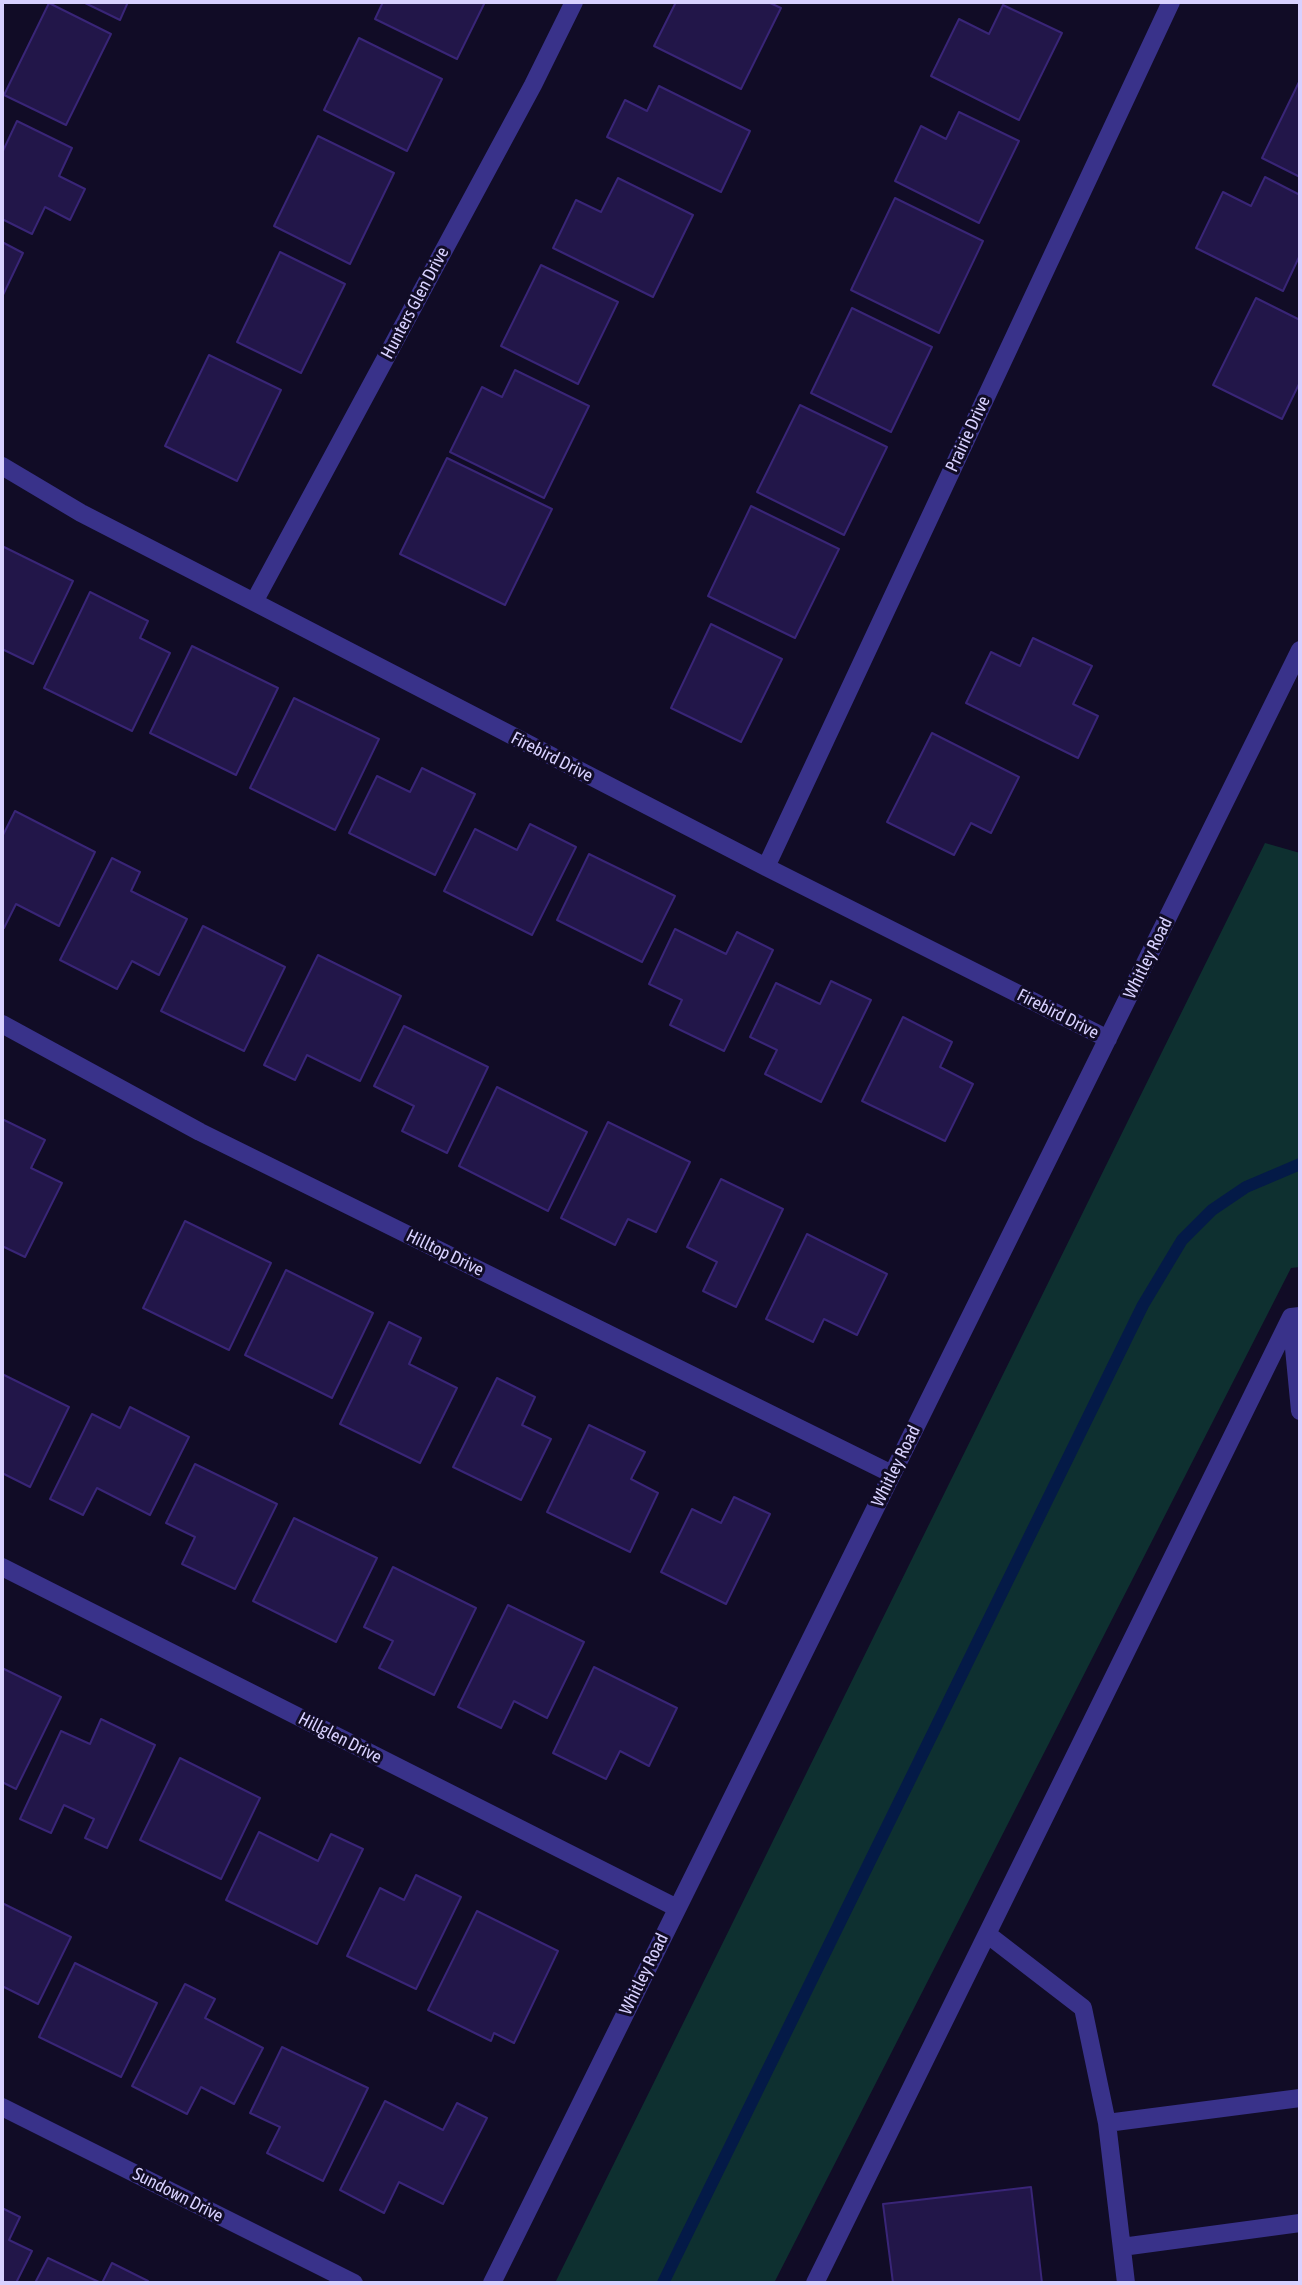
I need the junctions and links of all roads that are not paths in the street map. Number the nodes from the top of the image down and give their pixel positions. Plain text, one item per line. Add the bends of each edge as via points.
1 (574, 2) edge
2 (1171, 2) edge
3 (2, 466) edge
4 (254, 602) junction
5 (1300, 650) edge
6 (766, 867) junction
7 (2, 1024) edge
8 (1108, 1039) junction
9 (1296, 1317) edge
10 (1300, 1411) edge
11 (892, 1474) junction
12 (2, 1567) edge
13 (677, 1908) junction
14 (987, 1934) junction
15 (1300, 2098) edge
16 (2, 2107) edge
17 (1107, 2123) junction
18 (1300, 2223) edge
19 (1122, 2246) junction
20 (354, 2283) edge
21 (492, 2283) edge
22 (815, 2283) edge
23 (1126, 2283) edge

1 - 4 street, Hunters Glen Drive
2 - 6 street, Prairie Drive
3 - 4 street, Firebird Drive via 81,513
4 - 6 street, Firebird Drive
5 - 8 street, Whitley Road
6 - 8 street, Firebird Drive
7 - 11 street, Hilltop Drive via 200,1132
8 - 11 street, Whitley Road
9 - 10 street
9 - 14 street
11 - 13 street, Whitley Road
12 - 13 street, Hillglen Drive
13 - 21 street, Whitley Road
14 - 17 street via 1083,2008
14 - 22 street
15 - 17 street
16 - 20 street, Sundown Drive
17 - 19 street
18 - 19 street
19 - 23 street

